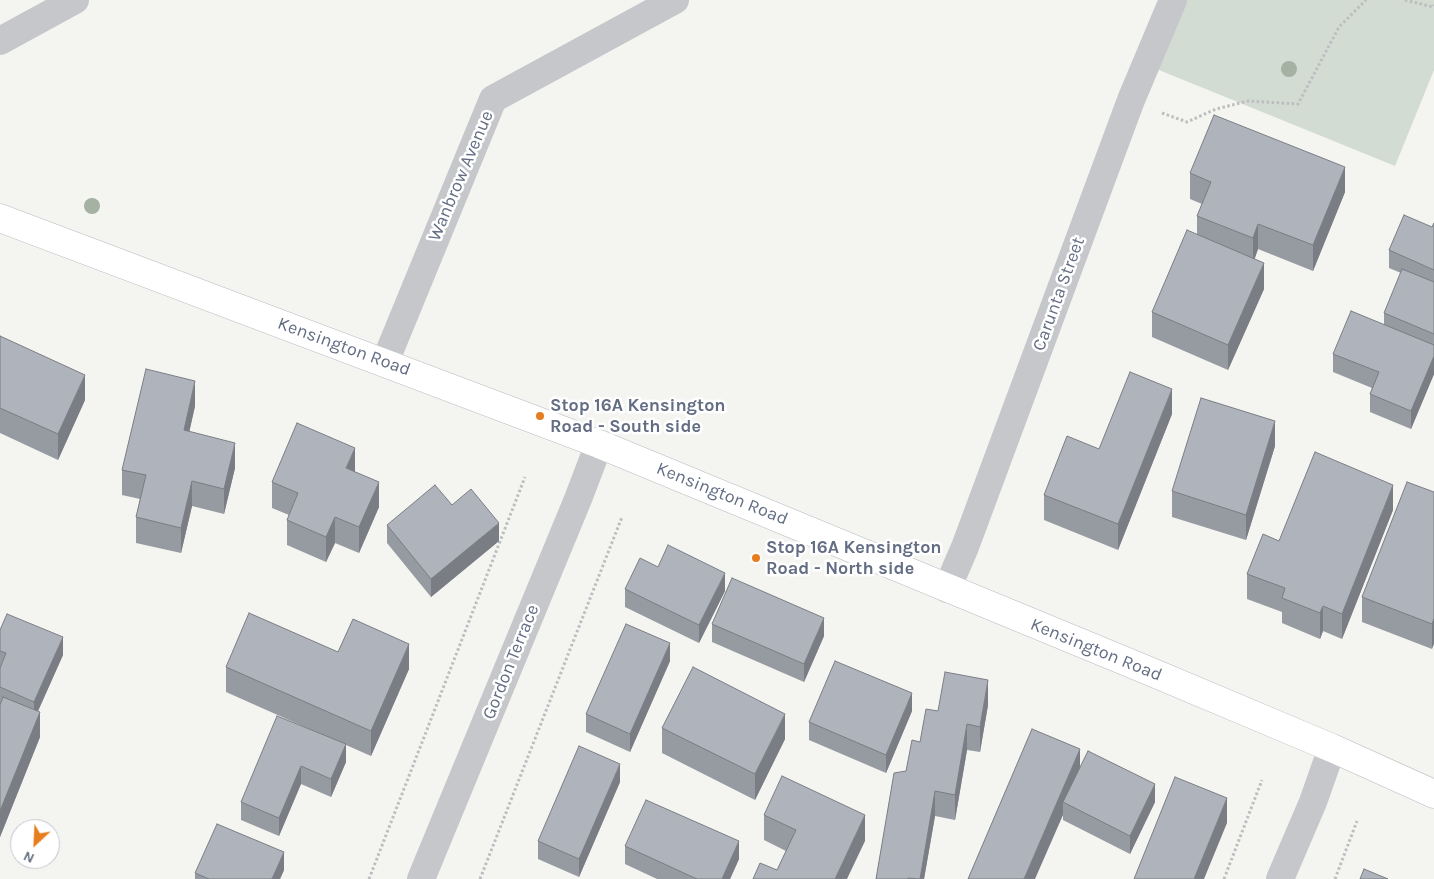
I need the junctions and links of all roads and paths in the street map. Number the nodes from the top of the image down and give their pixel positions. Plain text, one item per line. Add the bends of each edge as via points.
1 (75, 0) edge
2 (675, 0) edge
3 (1173, 0) edge
4 (1366, 0) edge
5 (1405, 0) edge
6 (1434, 5) edge
7 (0, 41) edge
8 (1131, 100) junction
9 (0, 218) edge
10 (386, 362) junction
11 (599, 444) junction
12 (525, 477) dead end
13 (622, 517) dead end
14 (947, 589) junction
15 (1332, 748) junction
16 (1262, 780) dead end
17 (1434, 794) edge
18 (1358, 821) dead end
19 (368, 879) edge
20 (421, 879) edge
21 (480, 879) edge
22 (1224, 879) edge
23 (1280, 879) edge
24 (1335, 879) edge

1 - 7 street
2 - 10 street, Wanbrow Avenue via 493,99
3 - 8 street, Carunta Street
4 - 8 path via 1340,27 1298,104 1248,101 1216,109 1186,122
5 - 6 path
8 - 14 street, Carunta Street
9 - 10 main road, Kensington Road
10 - 11 main road, Kensington Road
11 - 14 main road, Kensington Road
11 - 20 street, Gordon Terrace
12 - 19 path
13 - 21 path
14 - 15 main road, Kensington Road
15 - 17 main road, Kensington Road
15 - 23 street
16 - 22 path
18 - 24 path

